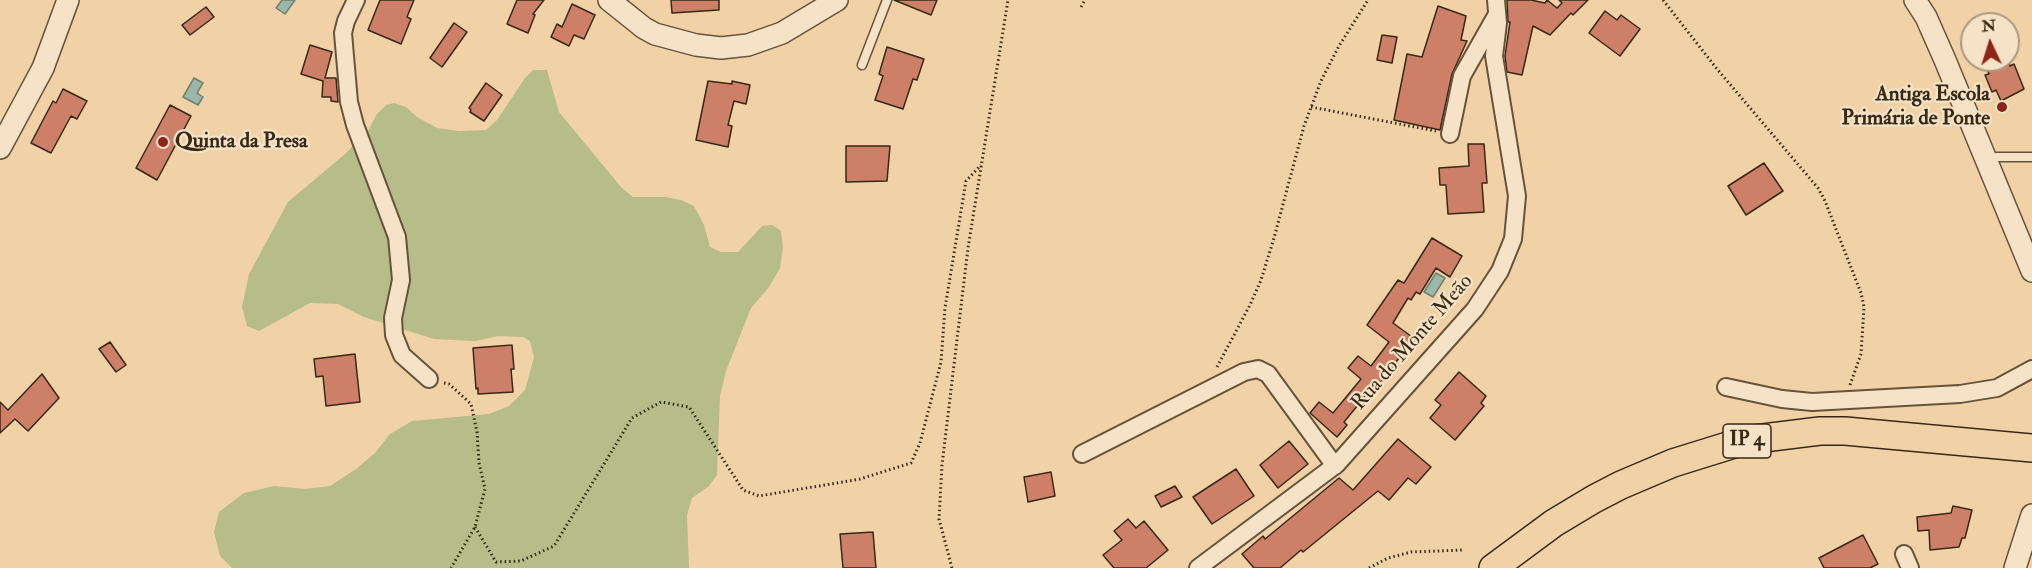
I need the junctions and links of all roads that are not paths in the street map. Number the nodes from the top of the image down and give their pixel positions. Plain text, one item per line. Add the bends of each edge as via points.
1 (68, 0) edge
2 (356, 0) edge
3 (609, 0) edge
4 (837, 0) edge
5 (887, 0) edge
6 (1915, 0) edge
7 (1497, 6) edge
8 (862, 65) dead end
9 (1450, 134) road end
10 (0, 148) edge
11 (2032, 157) edge
12 (1985, 158) junction
13 (2032, 271) edge
14 (2032, 369) edge
15 (429, 379) dead end
16 (1725, 387) dead end
17 (2032, 448) edge
18 (1082, 454) dead end
19 (2032, 464) edge
20 (1335, 466) junction
21 (2032, 516) edge
22 (1198, 568) edge
23 (1492, 568) edge
24 (1515, 568) edge
25 (2015, 568) edge

1 - 10 street via 43,68
2 - 15 street via 343,33 349,102 397,237 401,280 393,332 400,352
3 - 4 street via 649,32 714,48 748,45 776,36
5 - 8 lane
6 - 12 street via 1938,44
7 - 9 street via 1462,76
7 - 20 street, Rua do Monte Meão via 1494,61 1516,188 1515,222 1508,255 1480,303
11 - 12 lane
12 - 13 street
14 - 16 street via 2004,385 1981,392 1793,400
17 - 23 highway, IP 4 via 1845,431 1747,440 1673,463 1594,498
18 - 20 street via 1251,369 1263,371
19 - 24 highway, IP 4 via 1863,445 1766,453 1693,472 1648,489 1565,533
20 - 22 street, Rua do Monte Meão
21 - 25 street

